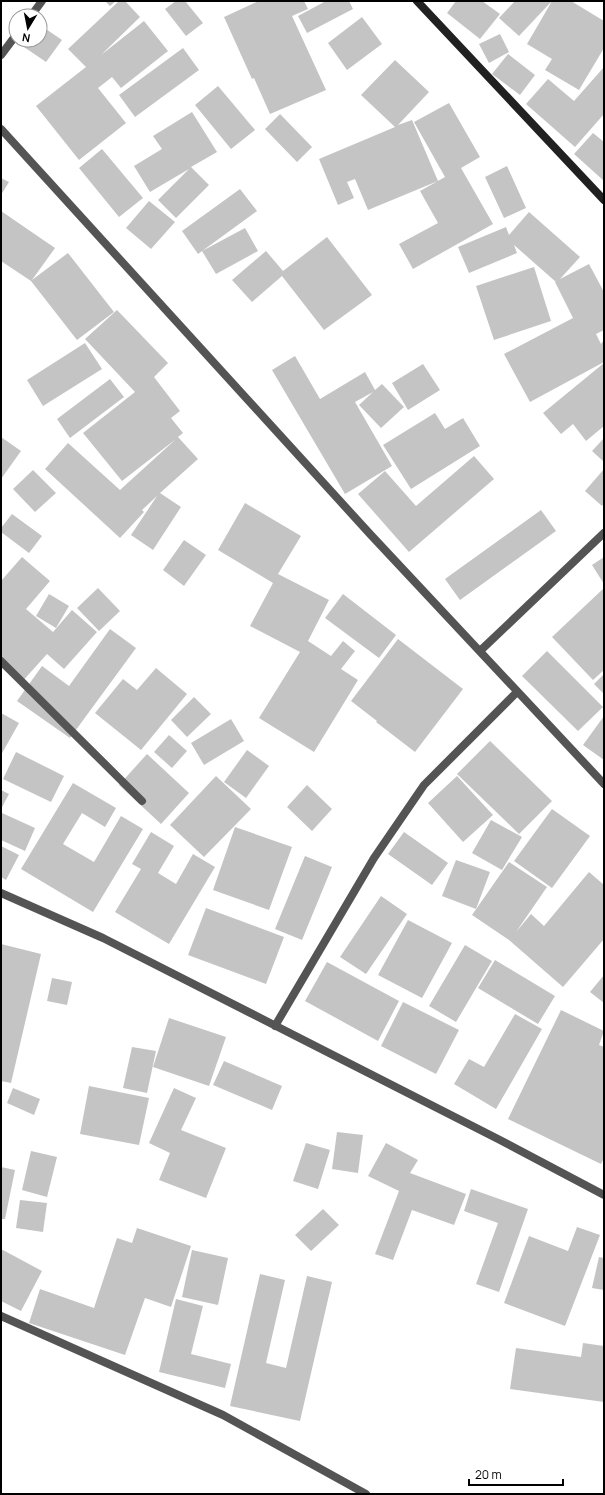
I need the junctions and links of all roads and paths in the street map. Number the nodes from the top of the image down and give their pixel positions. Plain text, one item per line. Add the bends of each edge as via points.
1 (417, 1) edge
2 (8, 46) edge
3 (1, 55) edge
4 (1, 129) edge
5 (604, 200) edge
6 (604, 533) edge
7 (480, 651) junction
8 (1, 661) edge
9 (517, 692) junction
10 (604, 784) edge
11 (142, 801) dead end
12 (1, 893) edge
13 (275, 1026) junction
14 (604, 1195) edge
15 (1, 1316) edge
16 (366, 1494) edge

1 - 5 main road
2 - 3 street
4 - 7 street
6 - 7 street
7 - 9 street
8 - 11 street
9 - 10 street
9 - 13 street via 424,785 374,858
12 - 13 street via 103,938
13 - 14 street via 498,1138
15 - 16 street via 223,1415

